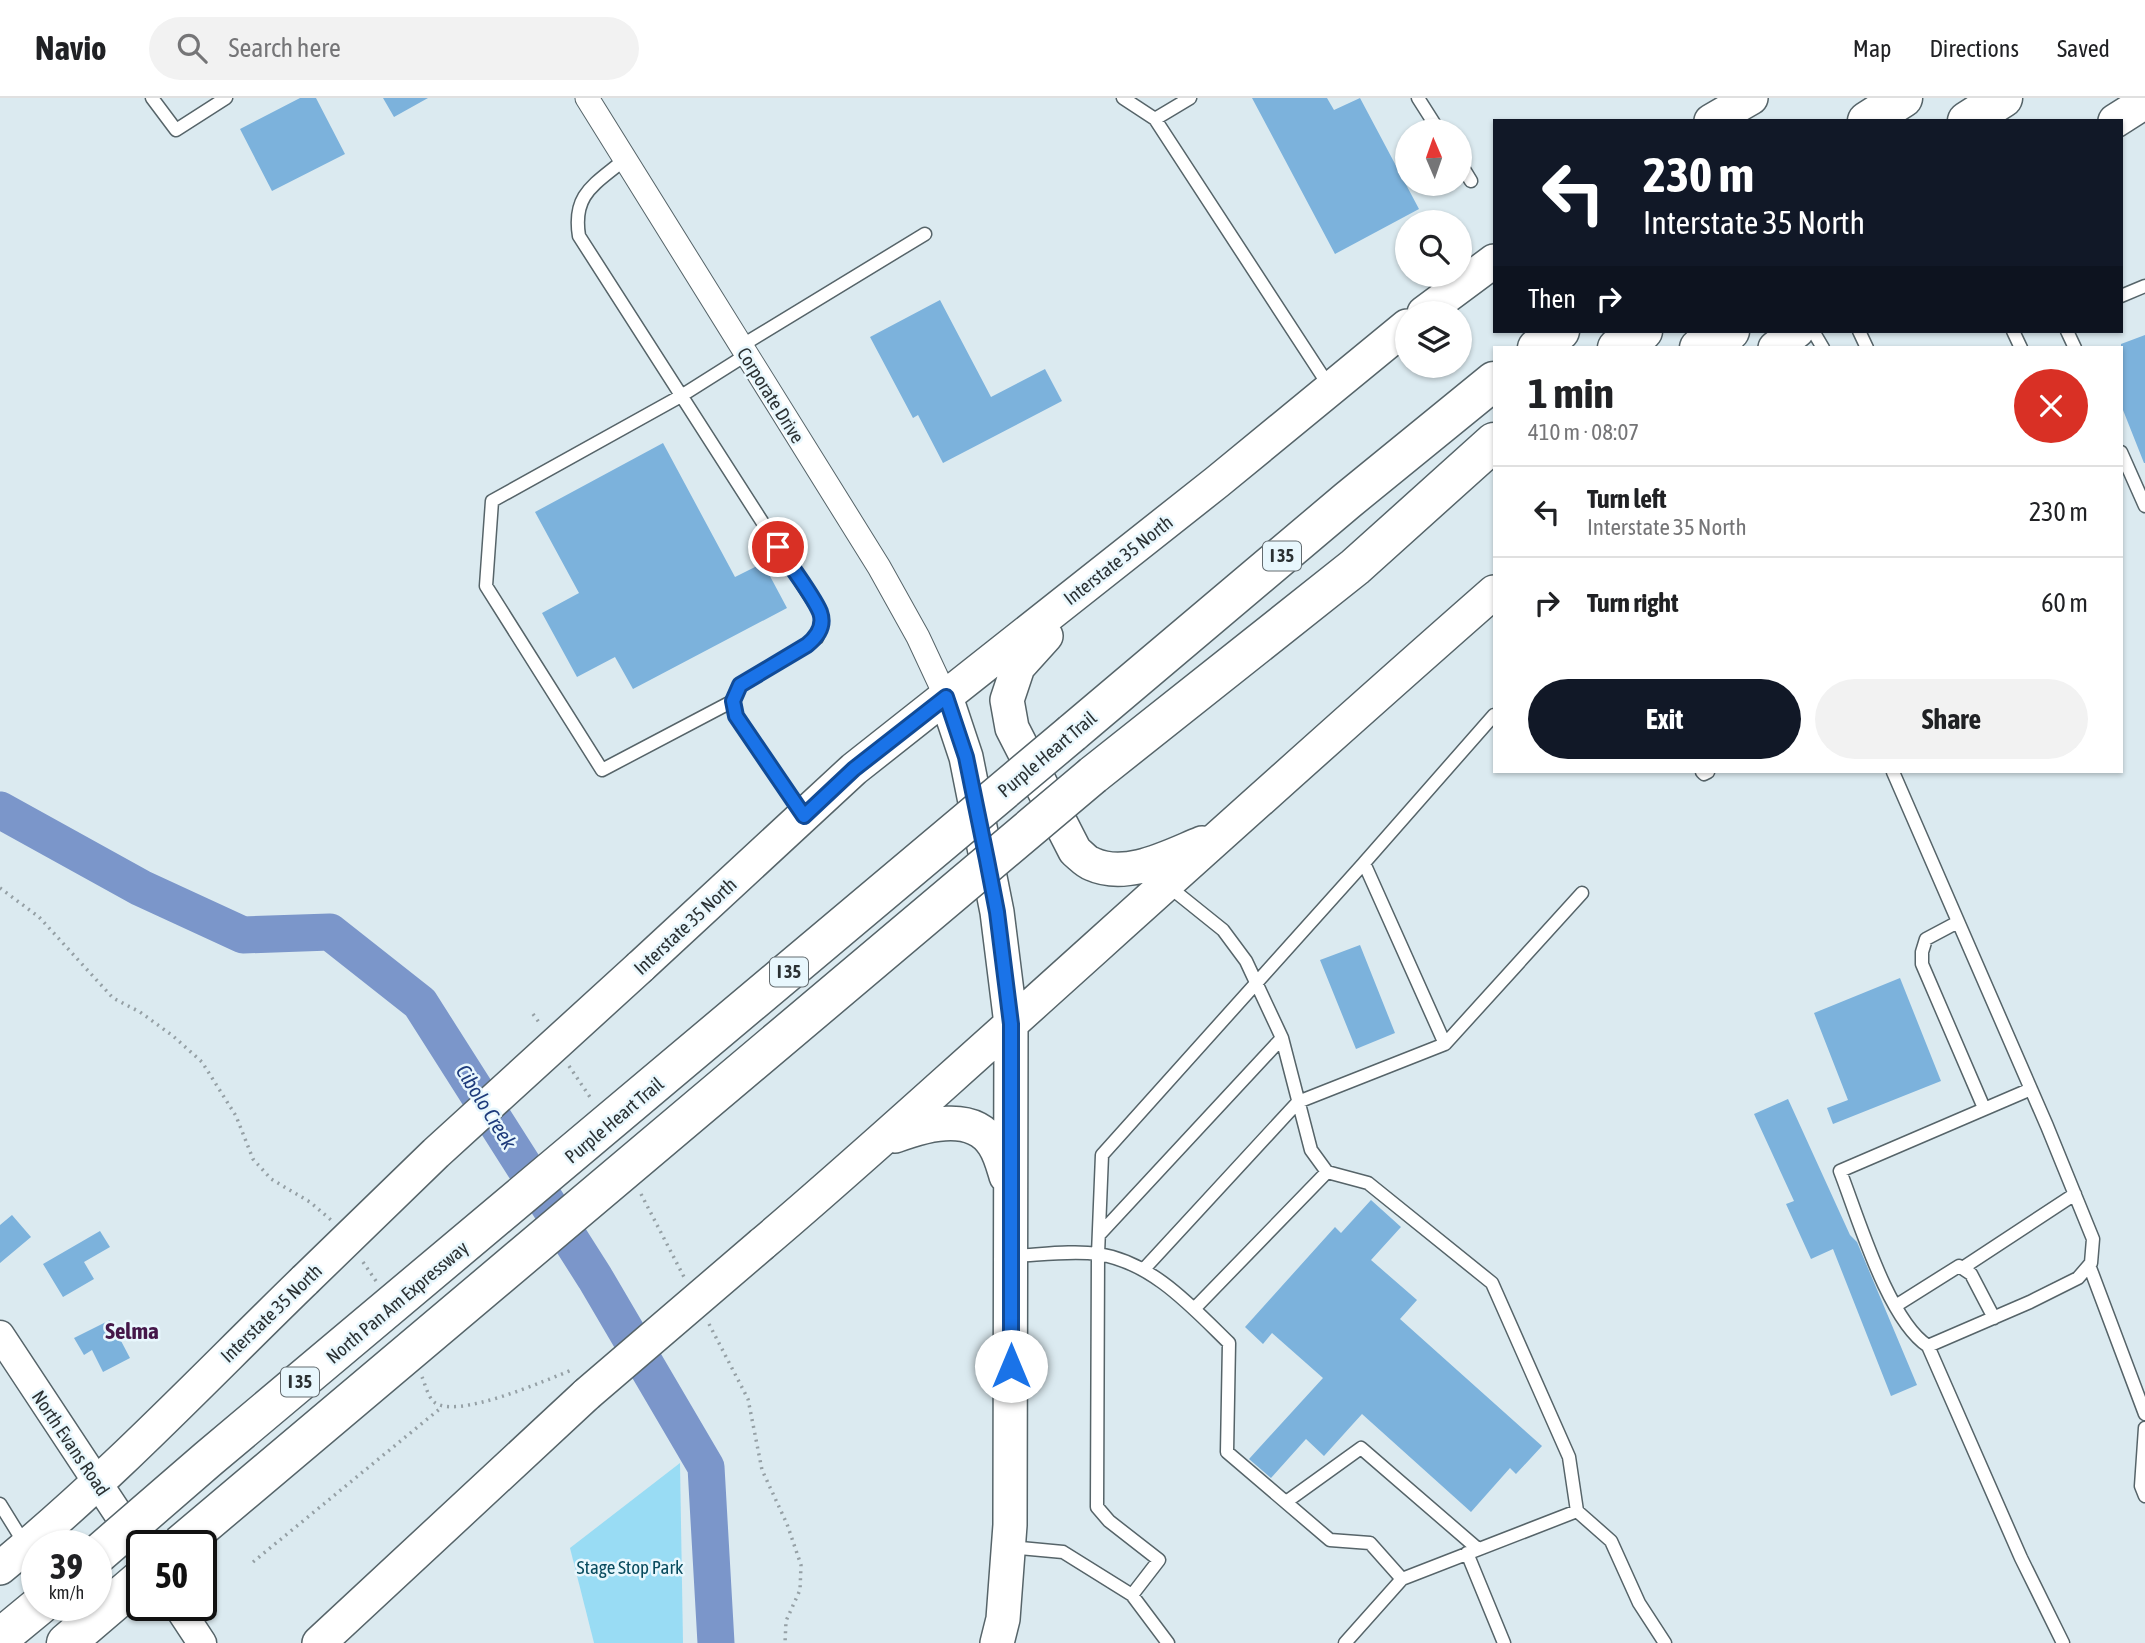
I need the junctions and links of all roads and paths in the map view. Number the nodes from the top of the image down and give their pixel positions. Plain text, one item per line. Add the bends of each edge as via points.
1 (152, 98) edge
2 (226, 98) edge
3 (587, 98) edge
4 (1123, 98) edge
5 (1190, 98) edge
6 (1418, 98) edge
7 (1903, 98) edge
8 (2003, 98) edge
9 (2145, 102) edge
10 (1155, 119) junction
11 (1431, 119) edge
12 (1870, 119) edge
13 (1970, 119) edge
14 (2118, 119) edge
15 (625, 159) junction
16 (925, 234) dead end
17 (1493, 262) edge
18 (2145, 286) edge
19 (2123, 295) edge
20 (1440, 301) edge
21 (1557, 333) edge
22 (1640, 333) edge
23 (1726, 333) edge
24 (1794, 333) edge
25 (1395, 336) edge
26 (1540, 346) edge
27 (1620, 346) edge
28 (1703, 346) edge
29 (1777, 346) edge
30 (744, 350) junction
31 (1493, 382) edge
32 (1331, 389) junction
33 (681, 396) junction
34 (1493, 443) edge
35 (2123, 456) edge
36 (1493, 477) edge
37 (2145, 506) edge
38 (1355, 567) junction
39 (1106, 569) junction
40 (1493, 594) edge
41 (946, 697) junction
42 (733, 701) junction
43 (1493, 717) edge
44 (1893, 773) edge
45 (804, 816) junction
46 (1224, 835) junction
47 (1364, 863) junction
48 (1167, 885) junction
49 (1582, 893) dead end
50 (1958, 922) junction
51 (1256, 982) junction
52 (1011, 1024) junction
53 (1282, 1038) junction
54 (1445, 1044) junction
55 (2031, 1089) junction
56 (1298, 1101) junction
57 (1984, 1108) junction
58 (883, 1141) junction
59 (1327, 1172) junction
60 (1012, 1189) junction
61 (2075, 1194) junction
62 (505, 1211) joint
63 (1099, 1235) junction
64 (1098, 1254) junction
65 (1011, 1256) junction
66 (2089, 1265) junction
67 (1964, 1267) junction
68 (1144, 1269) junction
69 (1897, 1305) junction
70 (1194, 1309) junction
71 (1994, 1318) junction
72 (0, 1335) edge
73 (1928, 1346) junction
74 (442, 1407) dead end
75 (2145, 1414) edge
76 (2145, 1428) edge
77 (97, 1481) junction
78 (2145, 1496) edge
79 (1286, 1502) junction
80 (1577, 1511) junction
81 (2, 1512) edge
82 (44, 1530) edge
83 (129, 1530) edge
84 (198, 1530) edge
85 (21, 1540) edge
86 (112, 1542) edge
87 (1009, 1547) junction
88 (21, 1551) edge
89 (1473, 1551) junction
90 (253, 1562) dead end
91 (0, 1568) edge
92 (1402, 1579) junction
93 (126, 1592) edge
94 (1132, 1595) junction
95 (188, 1621) edge
96 (1348, 1642) edge
97 (66, 1643) edge
98 (202, 1643) edge
99 (319, 1643) edge
100 (997, 1643) edge
101 (1168, 1643) edge
102 (1504, 1643) edge
103 (1665, 1643) edge
104 (2063, 1643) edge

1 - 2 lane via 176,130
3 - 15 street, Corporate Drive
4 - 10 lane
5 - 10 lane
6 - 11 lane
7 - 12 highway
8 - 13 highway
9 - 14 main road
10 - 32 lane
15 - 30 street, Corporate Drive
15 - 33 lane via 583,194 576,218 579,236
16 - 30 lane
17 - 20 main road
18 - 19 lane
21 - 26 highway
22 - 27 highway
23 - 28 highway
24 - 29 main road
25 - 32 main road, Interstate 35 North
30 - 33 lane
30 - 41 street, Corporate Drive via 879,568
31 - 62 highway, Purple Heart Trail / I 35, bridge
32 - 39 main road, Interstate 35 North
33 - 42 lane via 820,612 817,638 740,685
33 - 42 lane via 492,501 486,586 602,770
34 - 38 highway, I 35
35 - 37 lane
36 - 38 highway
38 - 84 highway, I 35, bridge via 1093,775
39 - 41 main road, Interstate 35 North
39 - 46 main road via 1018,667 1007,700 1012,728 1075,851 1093,865 1123,869 1150,864
40 - 46 main road
41 - 45 main road, Interstate 35 North via 854,769
41 - 52 main road via 966,757 987,860
42 - 45 lane via 736,716
43 - 47 lane
44 - 50 lane
45 - 77 main road, Interstate 35 North, bridge via 436,1153
46 - 48 main road
47 - 51 lane
47 - 54 lane
48 - 51 lane via 1223,930
48 - 52 main road
49 - 54 lane
50 - 55 lane
50 - 57 lane via 1926,939 1922,964
51 - 53 lane
51 - 63 lane via 1102,1155
52 - 58 main road
52 - 60 main road
53 - 56 lane
53 - 63 lane
54 - 56 lane
55 - 57 lane
55 - 61 lane
56 - 59 lane via 1311,1150
56 - 68 lane
57 - 69 lane via 1840,1171 1886,1289
58 - 60 main road via 923,1125 950,1122 975,1128 994,1143
58 - 99 main road, bridge via 587,1394
59 - 70 lane
59 - 80 lane via 1368,1183 1492,1283 1569,1457
60 - 65 main road
61 - 66 lane via 2093,1239
61 - 67 lane
62 - 86 highway, North Pan Am Expressway / I 35, bridge
63 - 64 lane
64 - 65 lane
64 - 68 lane
64 - 94 lane via 1097,1507 1159,1560
65 - 87 main road
66 - 71 lane via 2078,1278
66 - 75 lane
67 - 69 lane via 1953,1269
67 - 71 lane
68 - 70 lane
69 - 73 lane via 1918,1339
70 - 79 lane via 1229,1343 1227,1452
71 - 73 lane
72 - 77 street, North Evans Road
73 - 104 lane
74 - 90 path
76 - 78 lane via 2141,1486
77 - 82 main road, Interstate 35 North
77 - 83 street, North Evans Road
79 - 89 lane via 1361,1448
79 - 92 lane via 1330,1540 1370,1542
80 - 89 lane
80 - 103 lane via 1611,1541 1639,1603
81 - 85 lane
87 - 94 lane via 1063,1552
87 - 100 main road
88 - 91 main road, Interstate 35 North
89 - 92 lane
89 - 102 lane
92 - 96 lane
93 - 97 highway
94 - 101 lane
95 - 98 street

